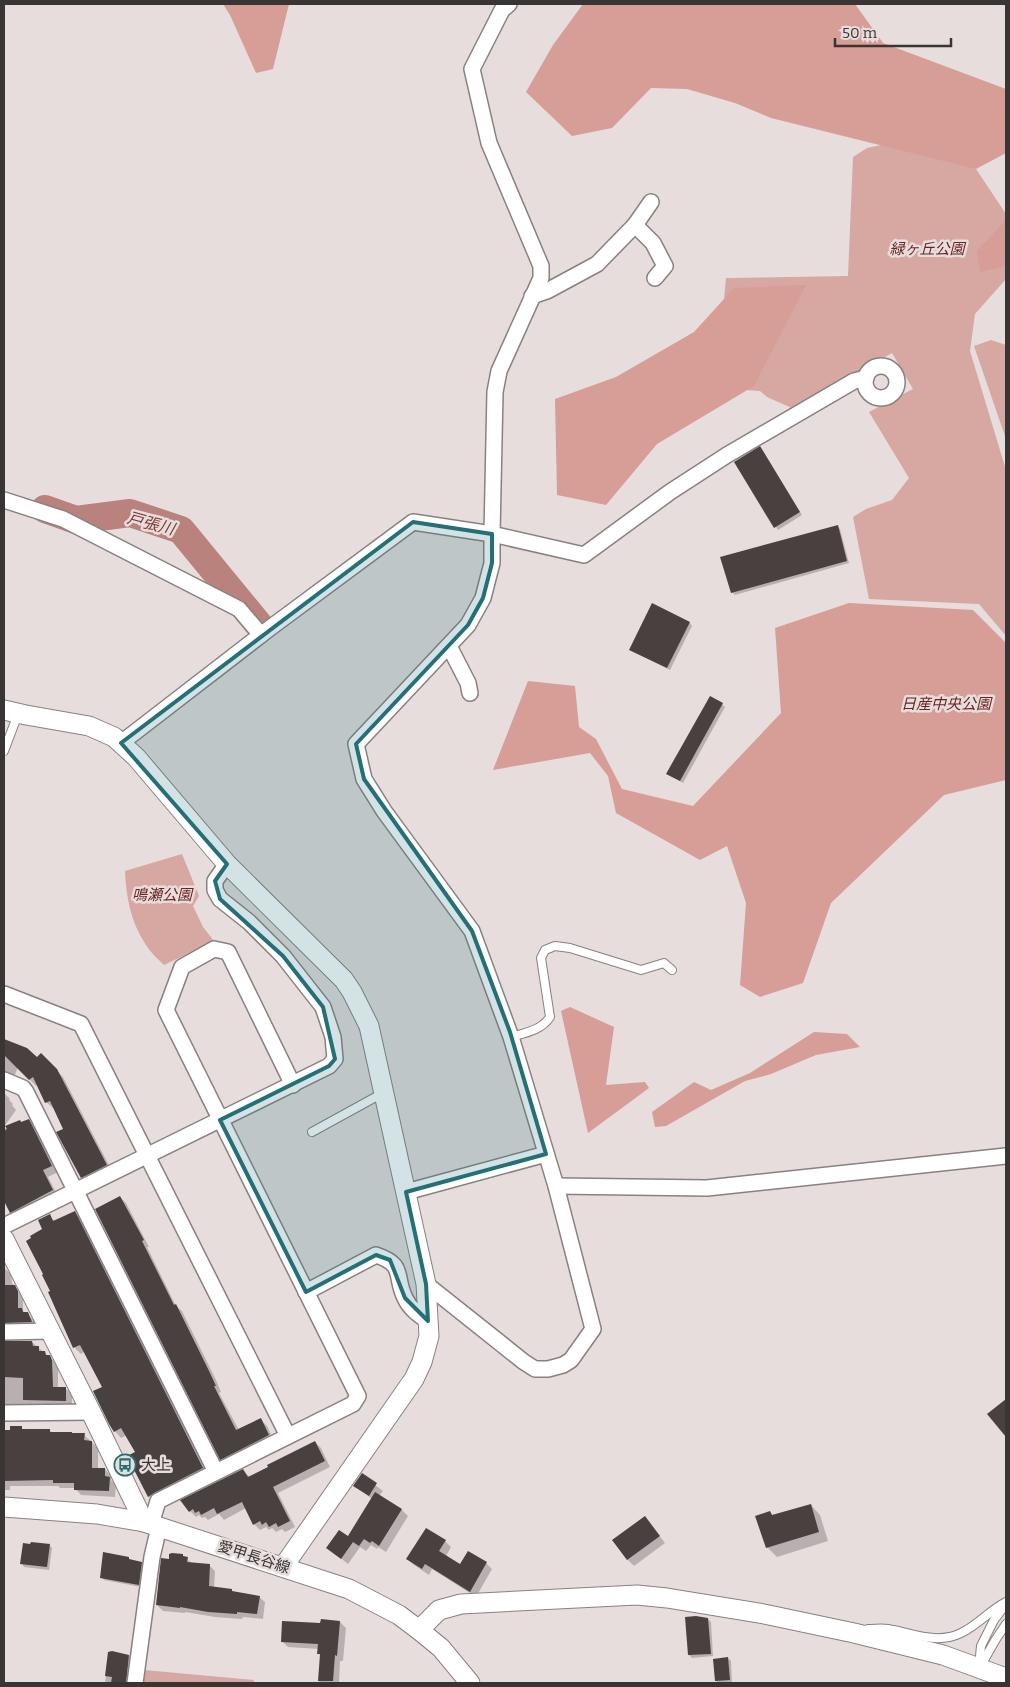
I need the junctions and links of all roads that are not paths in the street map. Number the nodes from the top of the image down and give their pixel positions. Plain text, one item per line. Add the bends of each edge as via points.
1 (509, 4) edge
2 (651, 202) dead end
3 (635, 225) junction
4 (655, 278) dead end
5 (532, 296) junction
6 (866, 378) dead end
7 (4, 500) edge
8 (492, 534) junction
9 (261, 635) junction
10 (449, 646) junction
11 (470, 693) dead end
12 (11, 711) edge
13 (121, 743) junction
14 (4, 752) edge
15 (227, 864) junction
16 (672, 970) dead end
17 (4, 994) edge
18 (511, 1037) junction
19 (4, 1080) edge
20 (293, 1084) junction
21 (384, 1092) junction
22 (220, 1120) junction
23 (312, 1132) dead end
24 (546, 1154) junction
25 (148, 1156) junction
26 (1006, 1156) edge
27 (556, 1186) junction
28 (76, 1191) junction
29 (406, 1192) junction
30 (4, 1226) edge
31 (6, 1247) edge
32 (426, 1284) junction
33 (306, 1292) junction
34 (428, 1321) junction
35 (4, 1332) edge
36 (50, 1332) junction
37 (91, 1412) junction
38 (4, 1413) edge
39 (288, 1436) junction
40 (216, 1472) junction
41 (4, 1507) edge
42 (152, 1524) junction
43 (283, 1567) junction
44 (1006, 1603) edge
45 (1006, 1624) edge
46 (831, 1628) junction
47 (419, 1630) junction
48 (977, 1676) edge
49 (1006, 1678) edge
50 (135, 1683) edge
51 (470, 1683) edge

1 - 5 street via 502,10 472,68 489,143 541,266 541,278
2 - 3 street
3 - 4 street via 653,243 665,266
3 - 5 street via 597,264
5 - 8 street via 499,371 495,392
6 - 8 street via 854,381 727,455 584,555
7 - 9 street via 63,519 239,609
8 - 9 street via 413,522
8 - 10 street via 492,563 483,598 468,625
9 - 13 street
10 - 11 street
10 - 18 street via 356,744 364,779 472,931
12 - 13 street via 89,726
12 - 14 lane
13 - 15 street
15 - 20 street via 215,881 220,899 283,956 323,1007 333,1038 335,1059 329,1066
15 - 21 street via 344,980 369,1026
16 - 18 lane via 664,963 641,970 570,948 555,946 544,950 541,958 550,1017 530,1032
17 - 25 street via 81,1024
18 - 24 street
19 - 28 street via 26,1092
20 - 22 street
20 - 22 street via 228,952 214,949 182,967 166,1010
21 - 23 lane
21 - 29 street
22 - 25 street
22 - 33 street
24 - 27 street
24 - 29 street
25 - 28 street
25 - 39 street
26 - 27 street via 708,1188
27 - 32 street via 593,1329 571,1360 548,1369 535,1369
28 - 30 street
28 - 40 street
29 - 32 street
31 - 36 street
32 - 34 street
33 - 34 street via 376,1255 390,1260 413,1311
33 - 39 street via 358,1396 353,1404
34 - 43 street via 429,1336 414,1379
35 - 36 street
36 - 37 street
37 - 38 street
37 - 42 street
39 - 40 street
40 - 42 street via 158,1502
41 - 42 street, 愛甲長谷線 via 97,1514
42 - 43 street, 愛甲長谷線
42 - 50 street via 152,1557
43 - 47 street, 愛甲長谷線 via 349,1589 399,1615
44 - 46 lane via 994,1608 962,1633 939,1639 886,1629
44 - 48 lane via 981,1646
45 - 48 lane
46 - 47 street via 712,1605 637,1595 461,1604 439,1610
46 - 48 street via 943,1655
47 - 51 street, 愛甲長谷線 via 441,1648
48 - 49 street

